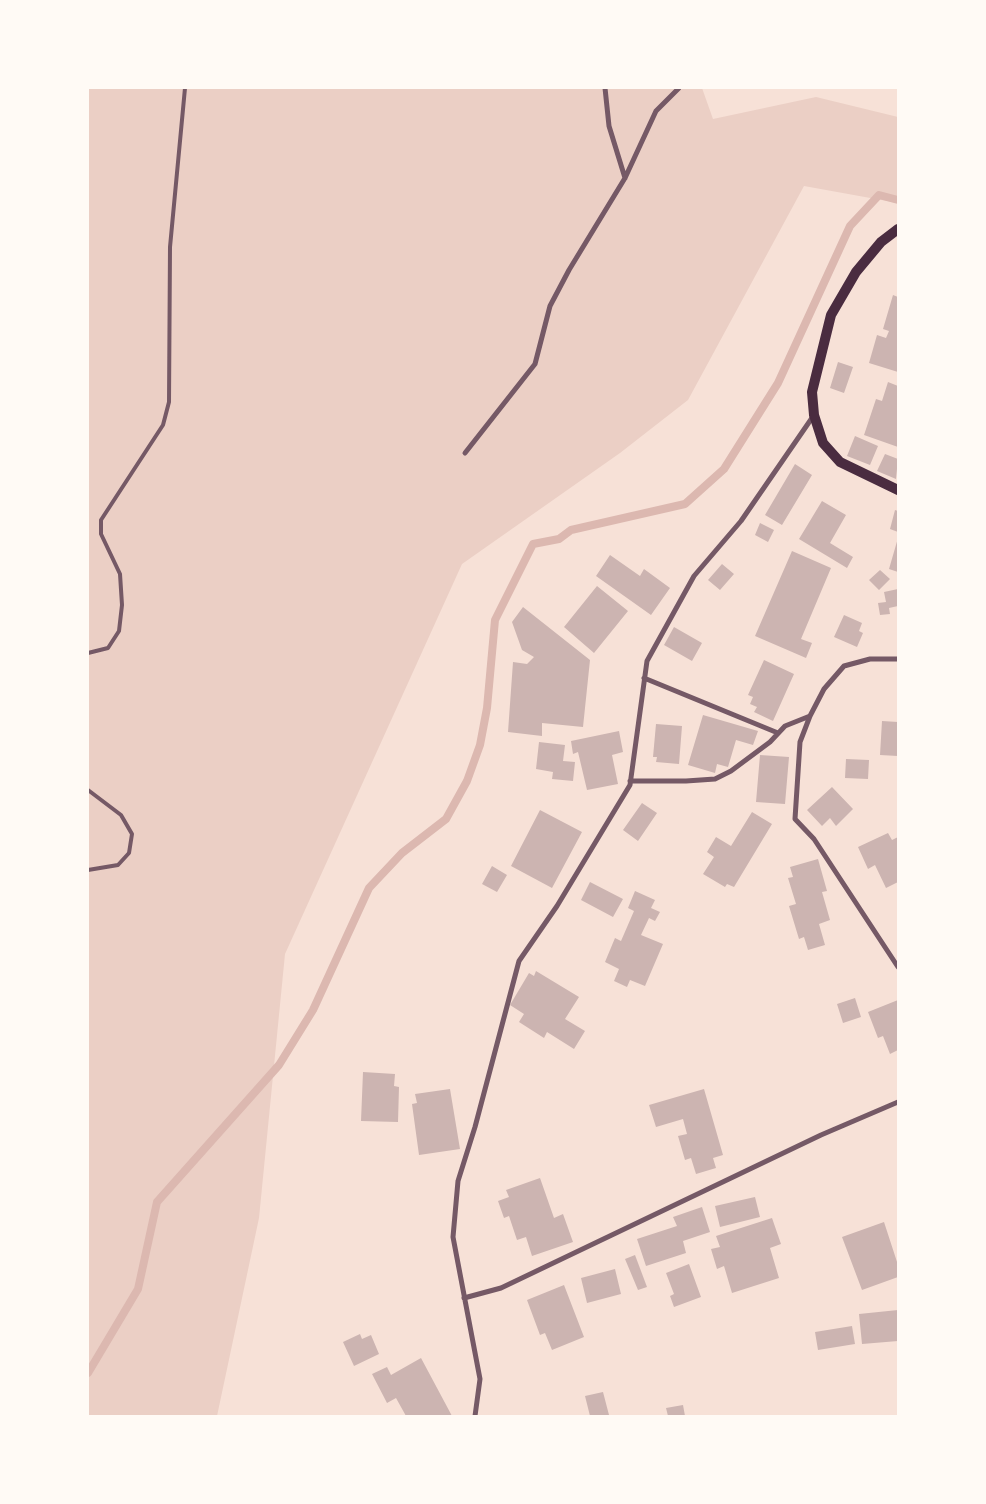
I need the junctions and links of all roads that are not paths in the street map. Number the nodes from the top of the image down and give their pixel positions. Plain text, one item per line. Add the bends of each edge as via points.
1 (185, 88) edge
2 (606, 88) edge
3 (679, 88) edge
4 (625, 178) junction
5 (898, 229) edge
6 (814, 414) junction
7 (464, 453) dead end
8 (898, 490) edge
9 (88, 653) edge
10 (898, 659) edge
11 (644, 678) junction
12 (810, 716) junction
13 (778, 734) junction
14 (630, 781) junction
15 (88, 790) edge
16 (88, 870) edge
17 (898, 967) edge
18 (898, 1102) edge
19 (464, 1298) junction
20 (475, 1416) edge

1 - 9 lane via 170,247 169,402 163,425 101,520 101,534 120,574 122,605 119,631 108,648
2 - 4 street via 609,126
3 - 4 street via 656,111
4 - 7 street via 550,306 535,364
5 - 6 main road via 881,242 856,272 831,315 812,392
6 - 8 main road via 823,443 840,462
6 - 11 street via 741,521 694,576 647,661
10 - 12 street via 870,659 844,666 824,690
11 - 13 street
11 - 14 street
12 - 13 street via 785,726
12 - 17 street via 800,742 795,819 814,840
13 - 14 street via 731,771 715,779
14 - 19 street via 557,906 519,961 458,1181 453,1238
15 - 16 lane via 121,815 132,834 129,853 118,865
18 - 19 street via 821,1135 501,1288
19 - 20 street via 480,1379

